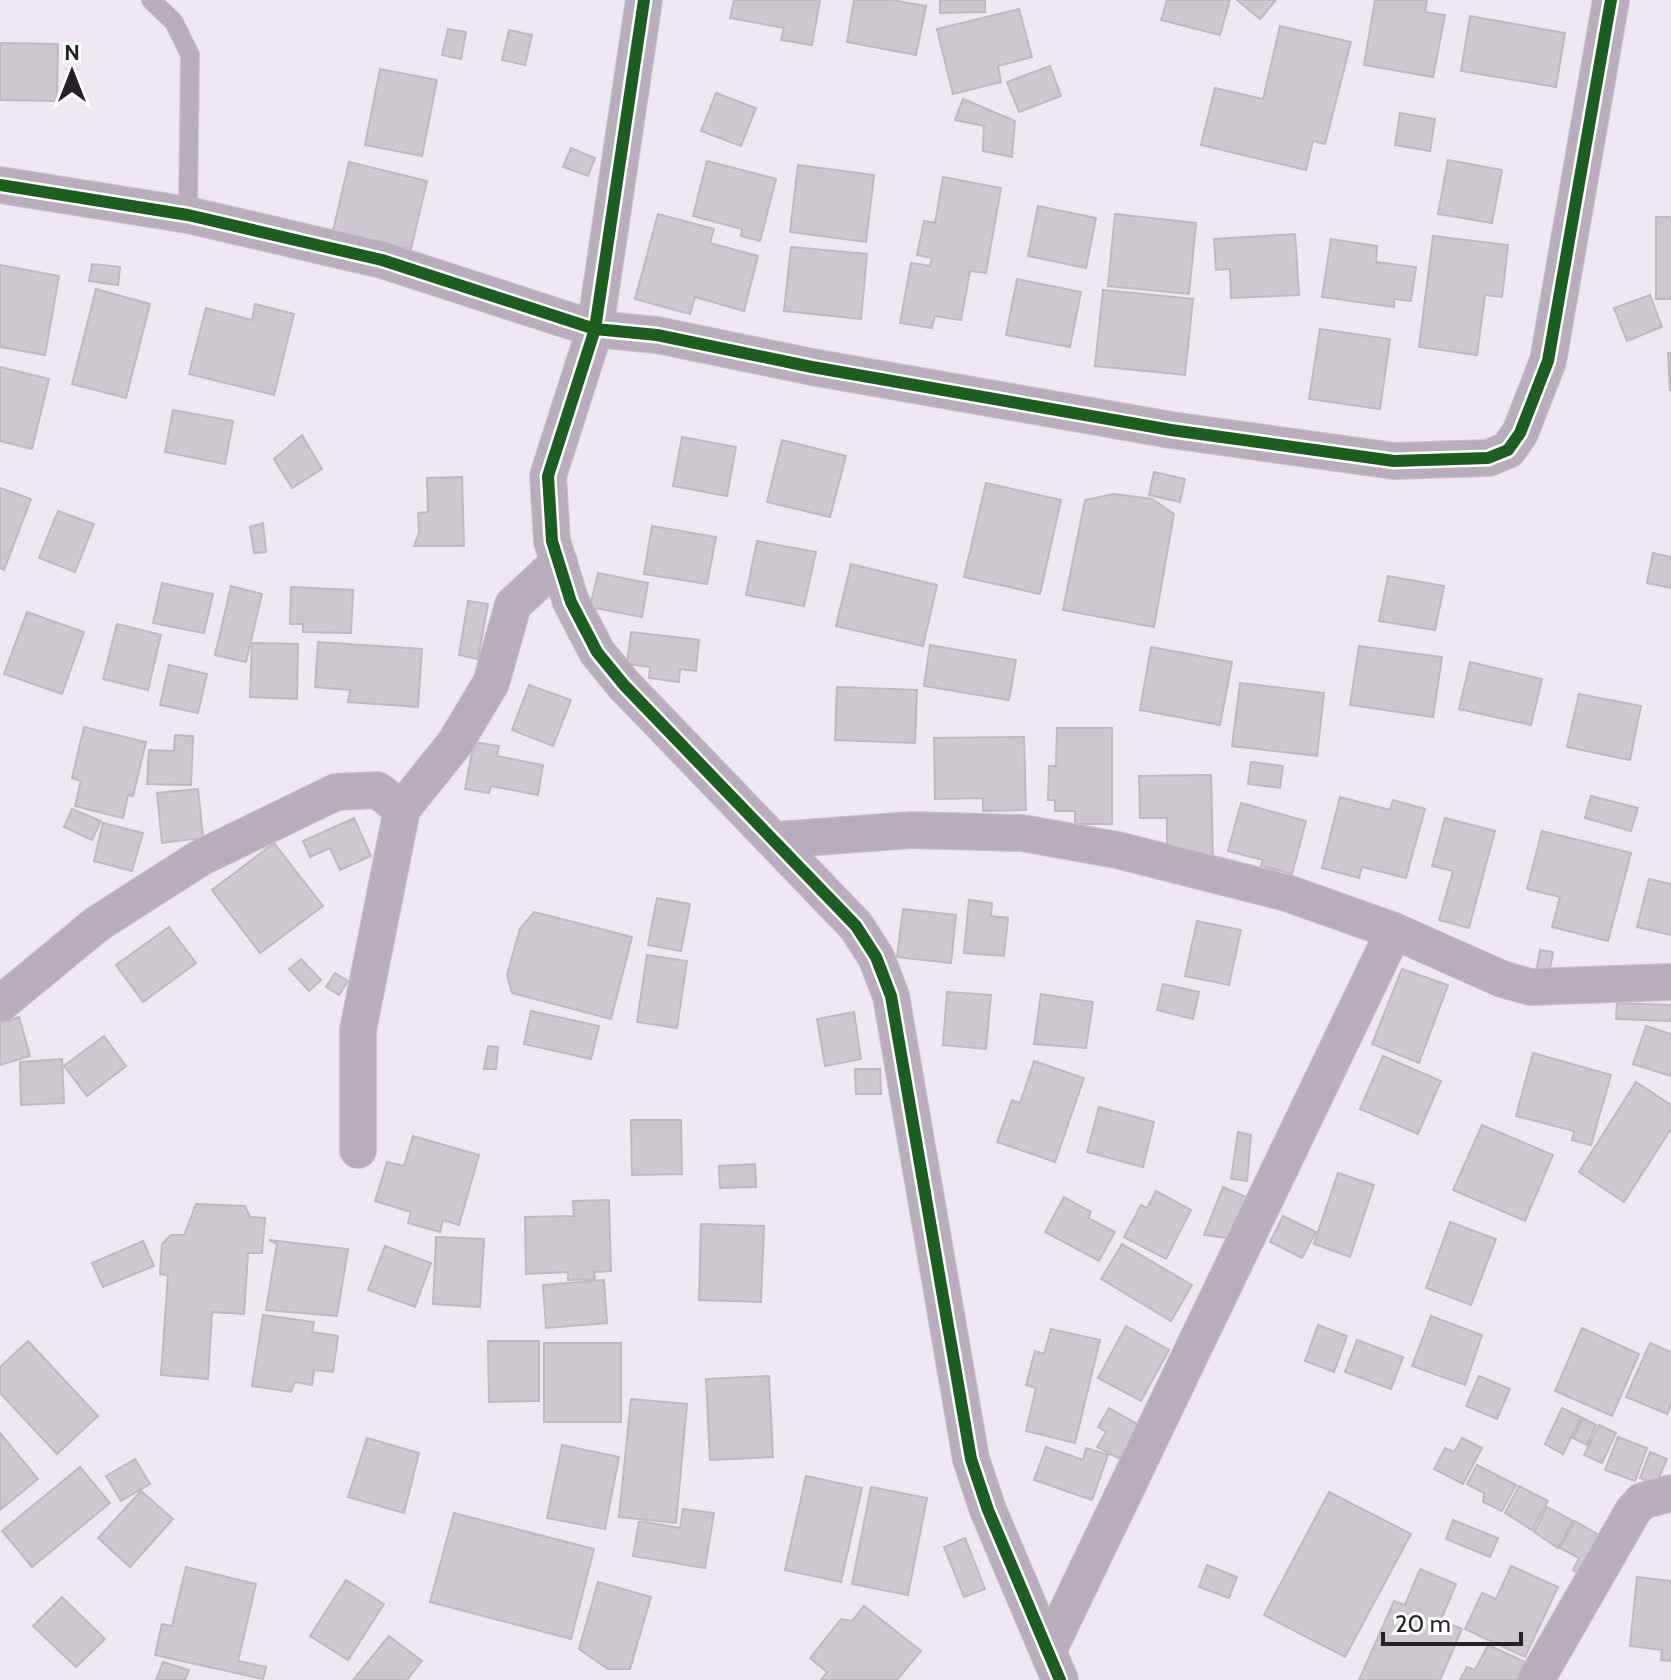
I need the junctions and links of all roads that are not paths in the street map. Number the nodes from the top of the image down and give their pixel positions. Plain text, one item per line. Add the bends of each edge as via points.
1 (151, 0) edge
2 (644, 0) edge
3 (1611, 0) edge
4 (0, 185) edge
5 (188, 215) junction
6 (595, 329) junction
7 (559, 562) junction
8 (402, 809) junction
9 (777, 840) junction
10 (1394, 931) junction
11 (1671, 982) edge
12 (0, 1004) edge
13 (358, 1150) dead end
14 (1671, 1493) edge
15 (1054, 1665) edge
16 (1536, 1680) edge

1 - 5 lane via 174,22 190,55
2 - 6 street
3 - 6 street via 1548,361 1520,433 1508,450 1488,458 1394,461 1171,430 657,335
4 - 5 street
5 - 6 street via 382,260
6 - 7 street via 548,476 552,541
7 - 8 street via 513,605 491,683 455,743
7 - 9 street via 571,602 597,652
8 - 12 street via 377,790 336,792 187,866 97,924
8 - 13 street via 358,1030
9 - 10 street via 911,830 1022,833 1117,850 1287,893
9 - 15 street via 856,926 876,957 891,996 971,1459
10 - 11 street via 1530,987
10 - 15 street
14 - 16 street via 1642,1501 1633,1511

